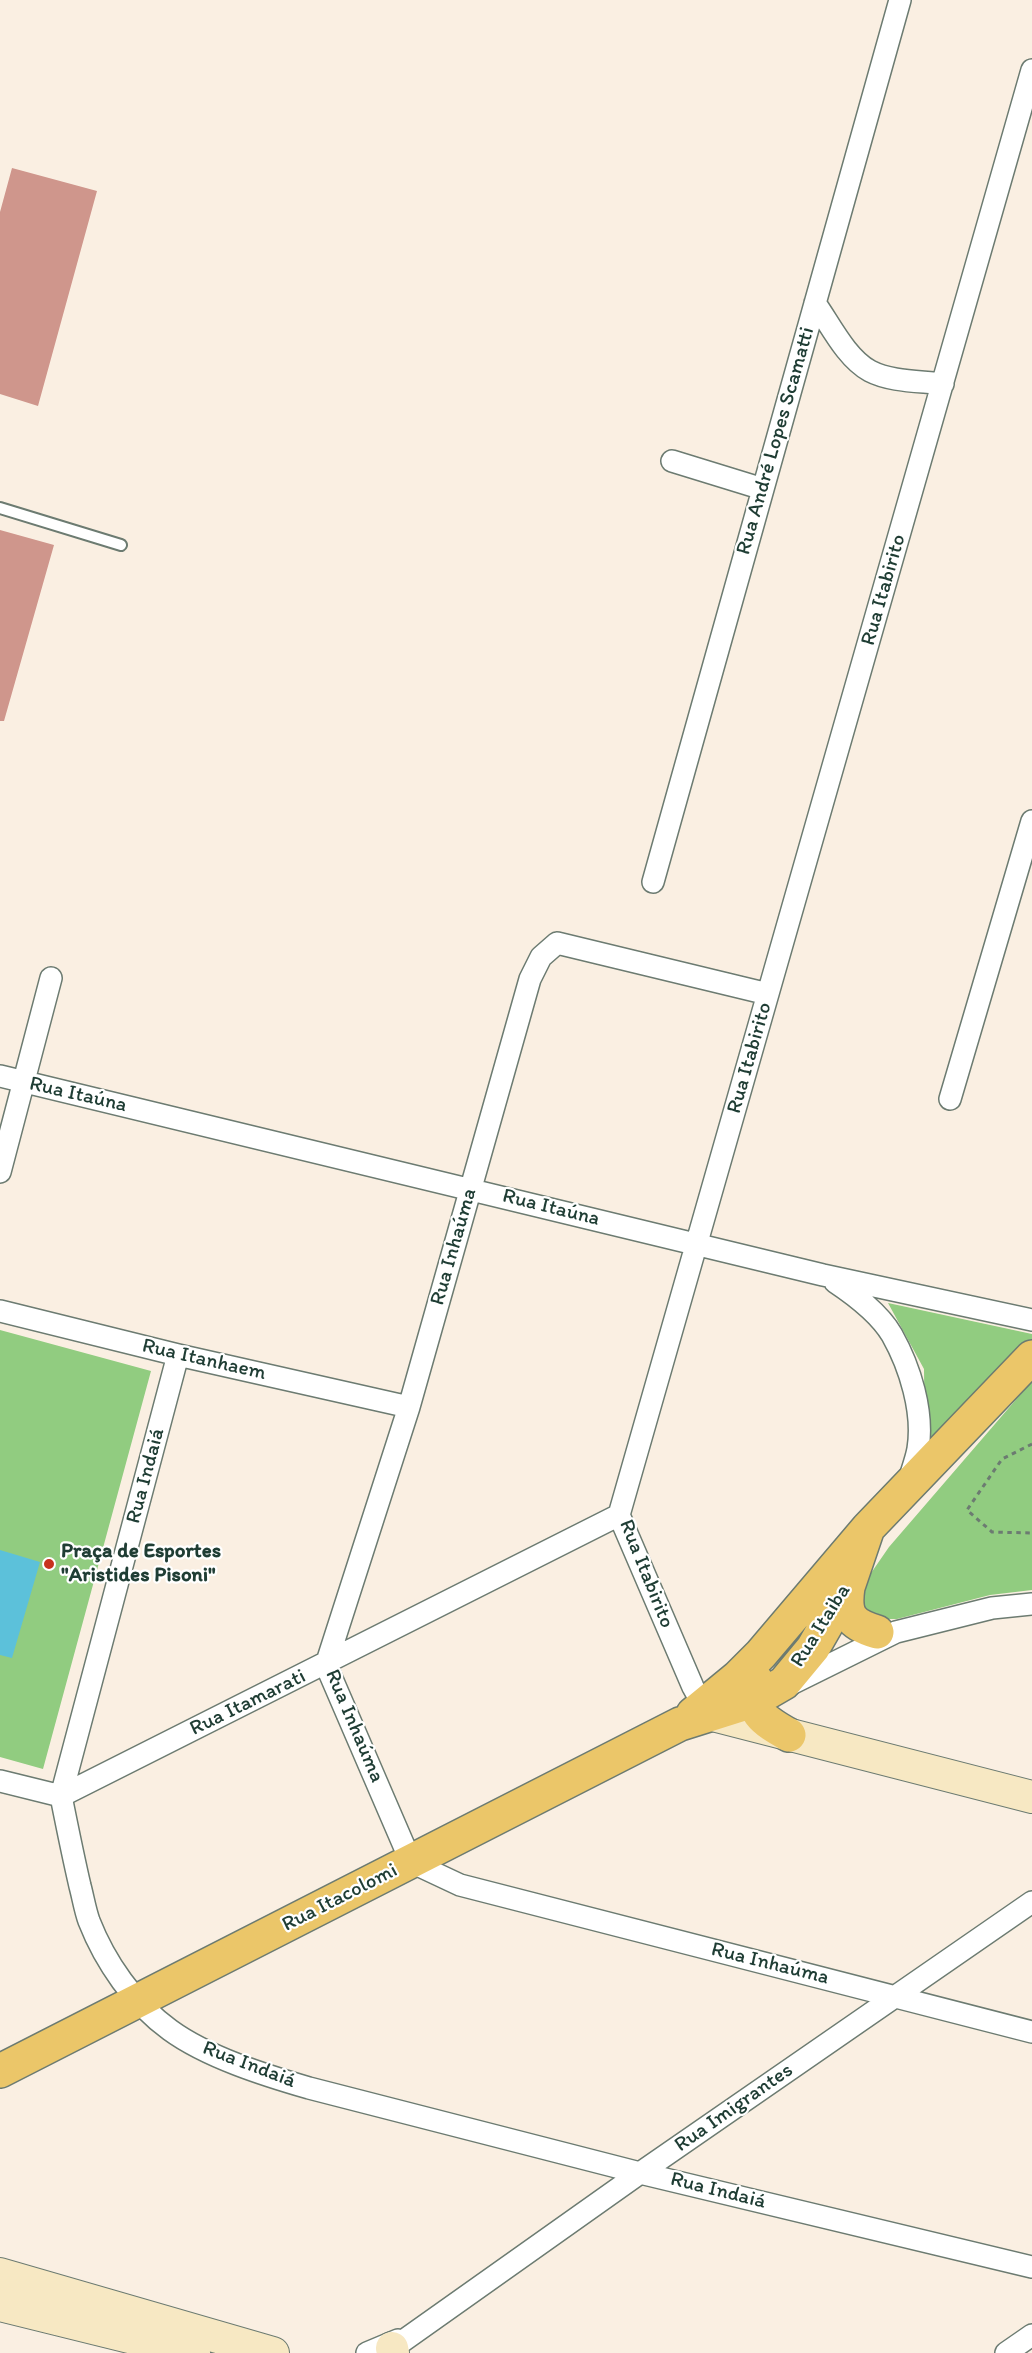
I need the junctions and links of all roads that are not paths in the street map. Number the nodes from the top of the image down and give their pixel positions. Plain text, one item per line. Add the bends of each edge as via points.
1 (900, 0) edge
2 (1032, 70) edge
3 (815, 303) junction
4 (943, 384) junction
5 (672, 461) dead end
6 (763, 489) junction
7 (0, 508) edge
8 (121, 545) dead end
9 (1032, 820) edge
10 (653, 882) dead end
11 (51, 978) dead end
12 (768, 994) junction
13 (0, 1076) edge
14 (24, 1082) junction
15 (950, 1100) dead end
16 (0, 1172) edge
17 (470, 1188) junction
18 (697, 1244) junction
19 (823, 1275) junction
20 (0, 1311) edge
21 (1032, 1320) edge
22 (178, 1355) junction
23 (1032, 1357) edge
24 (409, 1407) junction
25 (906, 1490) junction
26 (619, 1515) junction
27 (868, 1528) junction
28 (848, 1587) junction
29 (1032, 1604) edge
30 (785, 1626) junction
31 (824, 1627) junction
32 (887, 1632) junction
33 (761, 1654) junction
34 (326, 1665) junction
35 (758, 1699) junction
36 (699, 1715) junction
37 (789, 1735) junction
38 (0, 1781) edge
39 (61, 1796) junction
40 (1032, 1797) edge
41 (411, 1862) junction
42 (1032, 1902) edge
43 (896, 1996) junction
44 (137, 2001) junction
45 (1032, 2032) edge
46 (0, 2072) edge
47 (640, 2172) junction
48 (1032, 2267) edge
49 (0, 2274) edge
50 (0, 2305) edge
51 (1032, 2335) edge
52 (389, 2349) edge
53 (194, 2353) edge
54 (273, 2353) edge
55 (1006, 2353) edge

1 - 3 street, Rua André Lopes Scamatti
2 - 4 street, Rua Itabirito
3 - 4 street via 851,354 870,371 892,378
3 - 6 street, Rua André Lopes Scamatti
4 - 12 street, Rua Itabirito
5 - 6 street
6 - 10 street, Rua André Lopes Scamatti
7 - 8 lane
9 - 15 street
11 - 14 street
12 - 17 street, Rua Inhaúma via 556,943 541,957 530,979
12 - 18 street, Rua Itabirito
13 - 14 street, Rua Itaúna
14 - 16 street
14 - 17 street, Rua Itaúna
17 - 18 street, Rua Itaúna
17 - 24 street, Rua Inhaúma
18 - 19 street, Rua Itaúna
18 - 26 street, Rua Itabirito
19 - 21 street, Rua Itaúna
19 - 25 street via 860,1299 891,1333 908,1371 918,1411 918,1449
20 - 22 street, Rua Itanhaem
22 - 24 street, Rua Itanhaem
22 - 39 street, Rua Indaiá
23 - 25 main road, Rua Itaiba
24 - 34 street, Rua Inhaúma
25 - 27 main road, Rua Itaiba
26 - 34 street, Rua Itamarati
26 - 36 street, Rua Itabirito via 693,1687
27 - 28 main road, Rua Itaiba
27 - 30 main road, Rua Itaiba
28 - 31 main road, Rua Itaiba
28 - 32 main road via 845,1604 849,1616 858,1625
29 - 32 street via 992,1608
30 - 31 main road
30 - 33 main road, Rua Itaiba
31 - 32 street via 844,1632
31 - 35 main road, Rua Itaiba via 813,1648 784,1683
32 - 35 street
33 - 35 main road via 753,1691
33 - 36 main road, Rua Itaiba
34 - 39 street, Rua Itamarati
34 - 41 street, Rua Inhaúma
35 - 36 main road, Rua Itaiba
35 - 37 main road via 764,1720
36 - 37 main road
36 - 41 main road, Rua Itacolomi
37 - 40 main road
38 - 39 street
39 - 44 street, Rua Indaiá via 89,1920
41 - 43 street, Rua Inhaúma via 460,1885
41 - 44 main road, Rua Itacolomi
42 - 43 street, Rua Imigrantes
43 - 45 street, Rua Inhaúma
43 - 47 street, Rua Imigrantes
44 - 46 main road, Rua Itacolomi
44 - 47 street, Rua Indaiá via 171,2031 258,2073
47 - 48 street, Rua Indaiá
47 - 52 street, Rua Imigrantes
49 - 54 main road
50 - 53 main road
51 - 55 street

